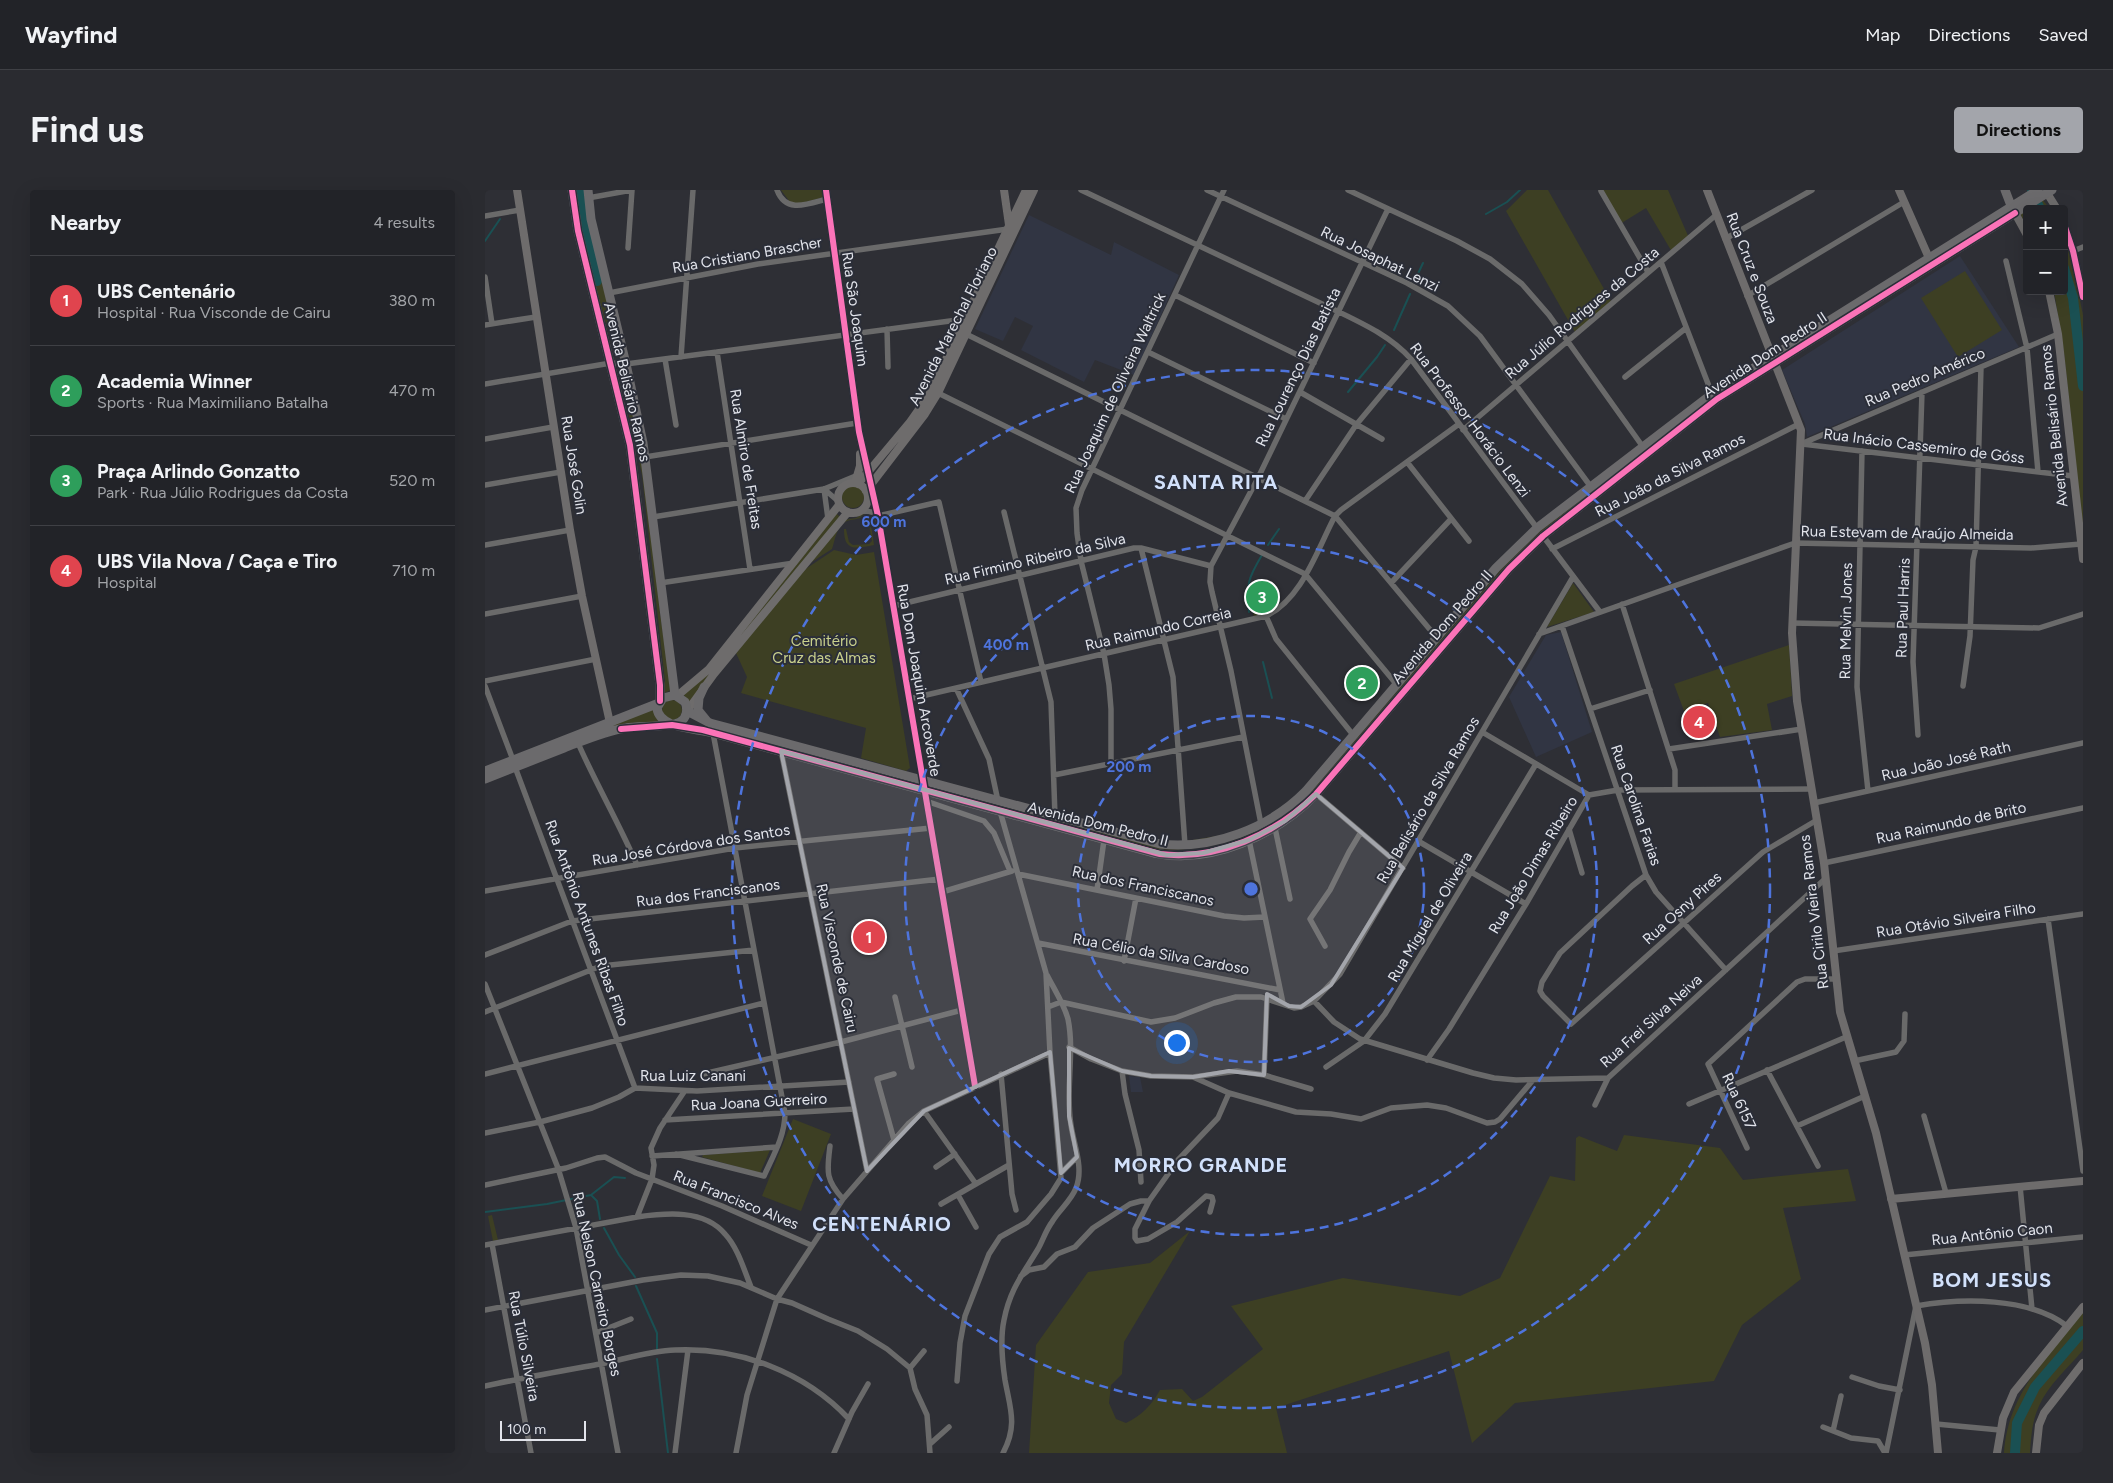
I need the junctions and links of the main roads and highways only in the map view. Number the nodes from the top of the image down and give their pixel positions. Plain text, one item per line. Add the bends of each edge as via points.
1 (517, 190) edge
2 (572, 190) edge
3 (826, 190) edge
4 (1004, 190) edge
5 (1025, 190) edge
6 (1034, 190) edge
7 (1707, 190) edge
8 (1899, 190) edge
9 (2005, 190) edge
10 (2045, 192) edge
11 (588, 194) edge
12 (2054, 205) edge
13 (2013, 210) junction
14 (1008, 227) junction
15 (2023, 227) edge
16 (2068, 236) edge
17 (1929, 258) junction
18 (2050, 295) edge
19 (2083, 297) edge
20 (1773, 359) junction
21 (859, 432) junction
22 (868, 474) junction
23 (856, 481) junction
24 (868, 489) junction
25 (839, 503) junction
26 (848, 512) junction
27 (2083, 559) edge
28 (711, 672) junction
29 (704, 687) junction
30 (676, 696) junction
31 (659, 702) junction
32 (687, 711) junction
33 (610, 722) junction
34 (710, 722) junction
35 (672, 725) junction
36 (514, 764) junction
37 (485, 772) edge
38 (485, 779) edge
39 (2083, 1181) edge
40 (1891, 1199) junction
41 (2083, 1307) edge
42 (2083, 1363) edge
43 (1938, 1453) edge
44 (1997, 1453) edge
45 (2036, 1453) edge

1 - 33 main road, Rua José Golin via 570,530
2 - 31 main road, Avenida Belisário Ramos via 578,231 633,463 660,685
3 - 21 main road, Rua São Joaquim
4 - 14 main road
5 - 14 main road, Avenida Marechal Floriano
6 - 24 main road, Avenida Marechal Floriano via 938,393
7 - 20 main road, Rua Cruz e Souza
8 - 17 main road
9 - 13 main road
10 - 12 main road
10 - 13 main road, Avenida Dom Pedro II
11 - 30 main road, Avenida Belisário Ramos via 645,456
13 - 15 main road
13 - 17 main road, Avenida Dom Pedro II
13 - 20 main road, Avenida Dom Pedro II
14 - 22 main road, Avenida Marechal Floriano via 929,395
16 - 19 main road
17 - 20 main road, Avenida Dom Pedro II
18 - 27 main road, Avenida Belisário Ramos via 2058,334
20 - 34 main road, Avenida Dom Pedro II via 1712,394 1537,528 1501,563 1297,800 1278,816 1224,837 1185,845 1151,842
20 - 35 main road, Avenida Dom Pedro II via 1543,536 1509,569 1300,810 1275,828 1225,848 1182,856 1153,853 713,732
20 - 40 main road, Rua Cirilo Vieira Ramos via 1799,424 1801,444 1792,623 1795,680 1824,863 1840,1012
21 - 22 main road, Rua São Joaquim
21 - 23 main road, Rua São Joaquim via 860,462
22 - 23 main road, Avenida Marechal Floriano
22 - 24 main road, Rua São Joaquim
23 - 24 main road
23 - 25 main road via 842,486
24 - 26 main road via 867,503 860,511
25 - 26 main road
25 - 28 main road
26 - 28 main road
28 - 29 main road
28 - 30 main road
29 - 32 main road
29 - 34 main road via 698,710
30 - 31 main road via 667,696
30 - 32 main road via 685,702
31 - 33 main road
31 - 35 main road via 659,718
32 - 34 main road, Avenida Dom Pedro II
32 - 35 main road via 680,722
33 - 36 main road
35 - 36 main road, Avenida Dom Pedro II via 621,729
36 - 37 main road
36 - 38 main road
39 - 40 main road
40 - 43 main road, Rua Cirilo Vieira Ramos via 1929,1360
41 - 44 main road via 2014,1392 2000,1430
42 - 45 main road via 2043,1413

